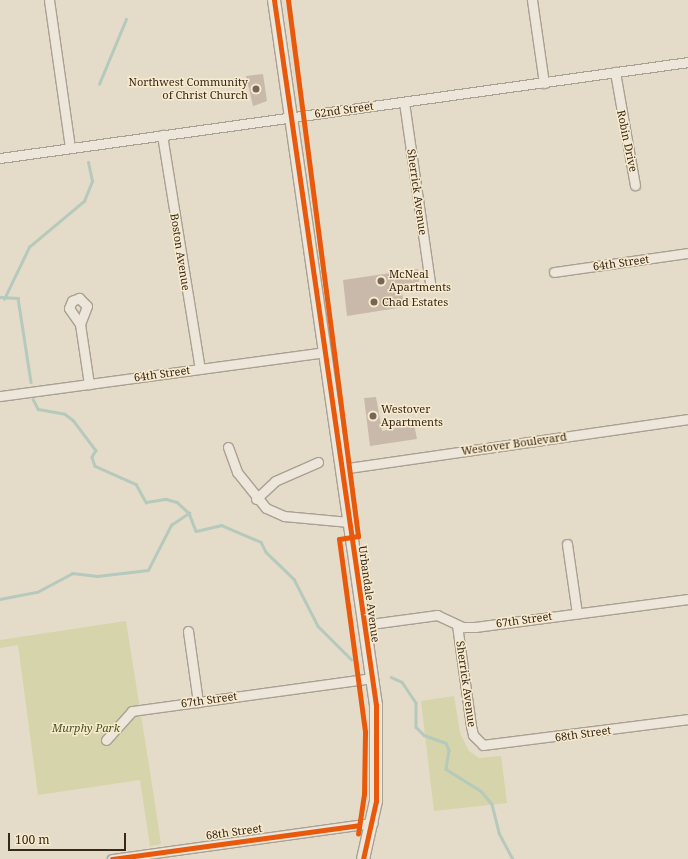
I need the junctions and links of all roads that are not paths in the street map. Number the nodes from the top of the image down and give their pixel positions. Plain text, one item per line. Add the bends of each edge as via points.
1 (49, 0) edge
2 (274, 0) edge
3 (532, 0) edge
4 (688, 62) edge
5 (615, 72) junction
6 (544, 82) junction
7 (404, 102) junction
8 (291, 118) junction
9 (162, 135) junction
10 (70, 148) junction
11 (0, 158) edge
12 (636, 185) dead end
13 (688, 253) edge
14 (554, 272) dead end
15 (430, 283) dead end
16 (80, 324) dead end
17 (324, 352) junction
18 (200, 369) junction
19 (89, 384) junction
20 (0, 396) edge
21 (688, 419) edge
22 (228, 447) dead end
23 (318, 462) dead end
24 (341, 469) junction
25 (256, 498) junction
26 (349, 522) junction
27 (567, 544) dead end
28 (688, 599) edge
29 (577, 613) junction
30 (363, 625) junction
31 (457, 625) junction
32 (188, 631) dead end
33 (372, 678) junction
34 (198, 702) junction
35 (688, 719) edge
36 (106, 740) dead end
37 (478, 742) joint
38 (372, 823) junction
39 (112, 859) edge
40 (363, 859) edge

1 - 10 street
2 - 8 street, Urbandale Avenue
3 - 6 street
4 - 5 street, 62nd Street
5 - 6 street, 62nd Street
5 - 12 street, Robin Drive
6 - 7 street, 62nd Street
7 - 8 street, 62nd Street
7 - 15 street, Sherrick Avenue
8 - 9 street, 62nd Street
8 - 17 street, Urbandale Avenue
9 - 10 street, 62nd Street
9 - 18 street, Boston Avenue
10 - 11 street, 62nd Street
13 - 14 street, 64th Street
16 - 19 street
17 - 18 street, 64th Street
17 - 24 street, Urbandale Avenue
18 - 19 street, 64th Street
19 - 20 street, 64th Street
21 - 24 street, Westover Boulevard
22 - 25 street via 237,472
23 - 25 street via 284,476
24 - 26 street, Urbandale Avenue
25 - 26 street via 266,508 284,516
26 - 30 street, Urbandale Avenue
27 - 29 street
28 - 29 street, 67th Street
29 - 31 street, 67th Street via 475,627
30 - 31 street, 67th Street via 437,615
30 - 33 street, Urbandale Avenue
31 - 37 street, Sherrick Avenue via 471,726
32 - 34 street
33 - 34 street, 67th Street
33 - 38 street, Urbandale Avenue via 378,738
34 - 36 street, 67th Street via 132,711
35 - 37 street, 68th Street via 497,746
38 - 39 street, 68th Street
38 - 40 street, Urbandale Avenue

